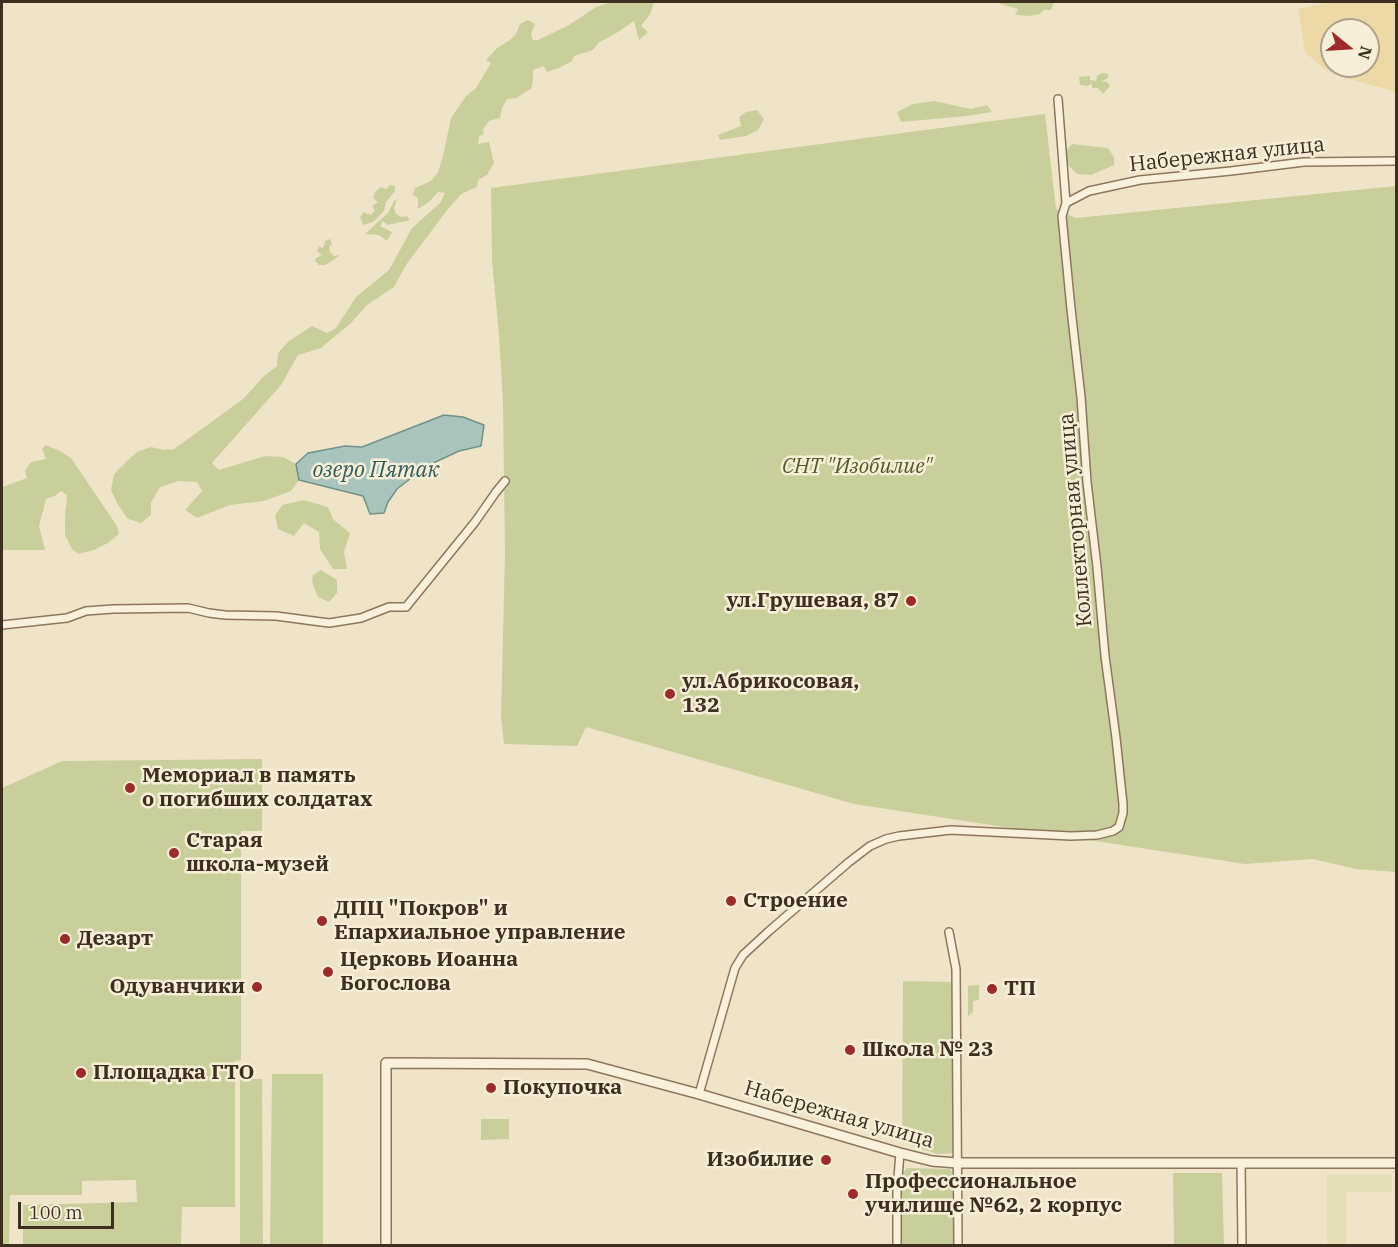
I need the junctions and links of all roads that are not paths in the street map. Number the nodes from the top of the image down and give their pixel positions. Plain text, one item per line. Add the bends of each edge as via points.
1 (1058, 99) dead end
2 (1396, 161) edge
3 (1066, 203) junction
4 (505, 481) dead end
5 (2, 625) edge
6 (949, 933) dead end
7 (699, 1094) junction
8 (900, 1153) junction
9 (957, 1163) junction
10 (1241, 1163) junction
11 (1396, 1163) edge
12 (386, 1245) edge
13 (897, 1245) edge
14 (958, 1245) edge
15 (1242, 1245) edge

1 - 3 street, Коллекторная улица
2 - 3 street, Набережная улица via 1304,162 1140,180 1089,191
3 - 7 street, Коллекторная улица via 1062,216 1087,482 1123,804 1119,827 1097,835 1071,836 951,830 886,838 870,846 743,955 735,968
4 - 5 street via 406,607 389,607 361,618 329,623 177,608 86,611 67,618
6 - 9 street via 956,969
7 - 8 street, Набережная улица
7 - 12 street, Набережная улица via 587,1064 386,1063
8 - 9 street, Набережная улица
8 - 13 street
9 - 10 street, Набережная улица
9 - 14 street
10 - 11 street, Набережная улица
10 - 15 street

